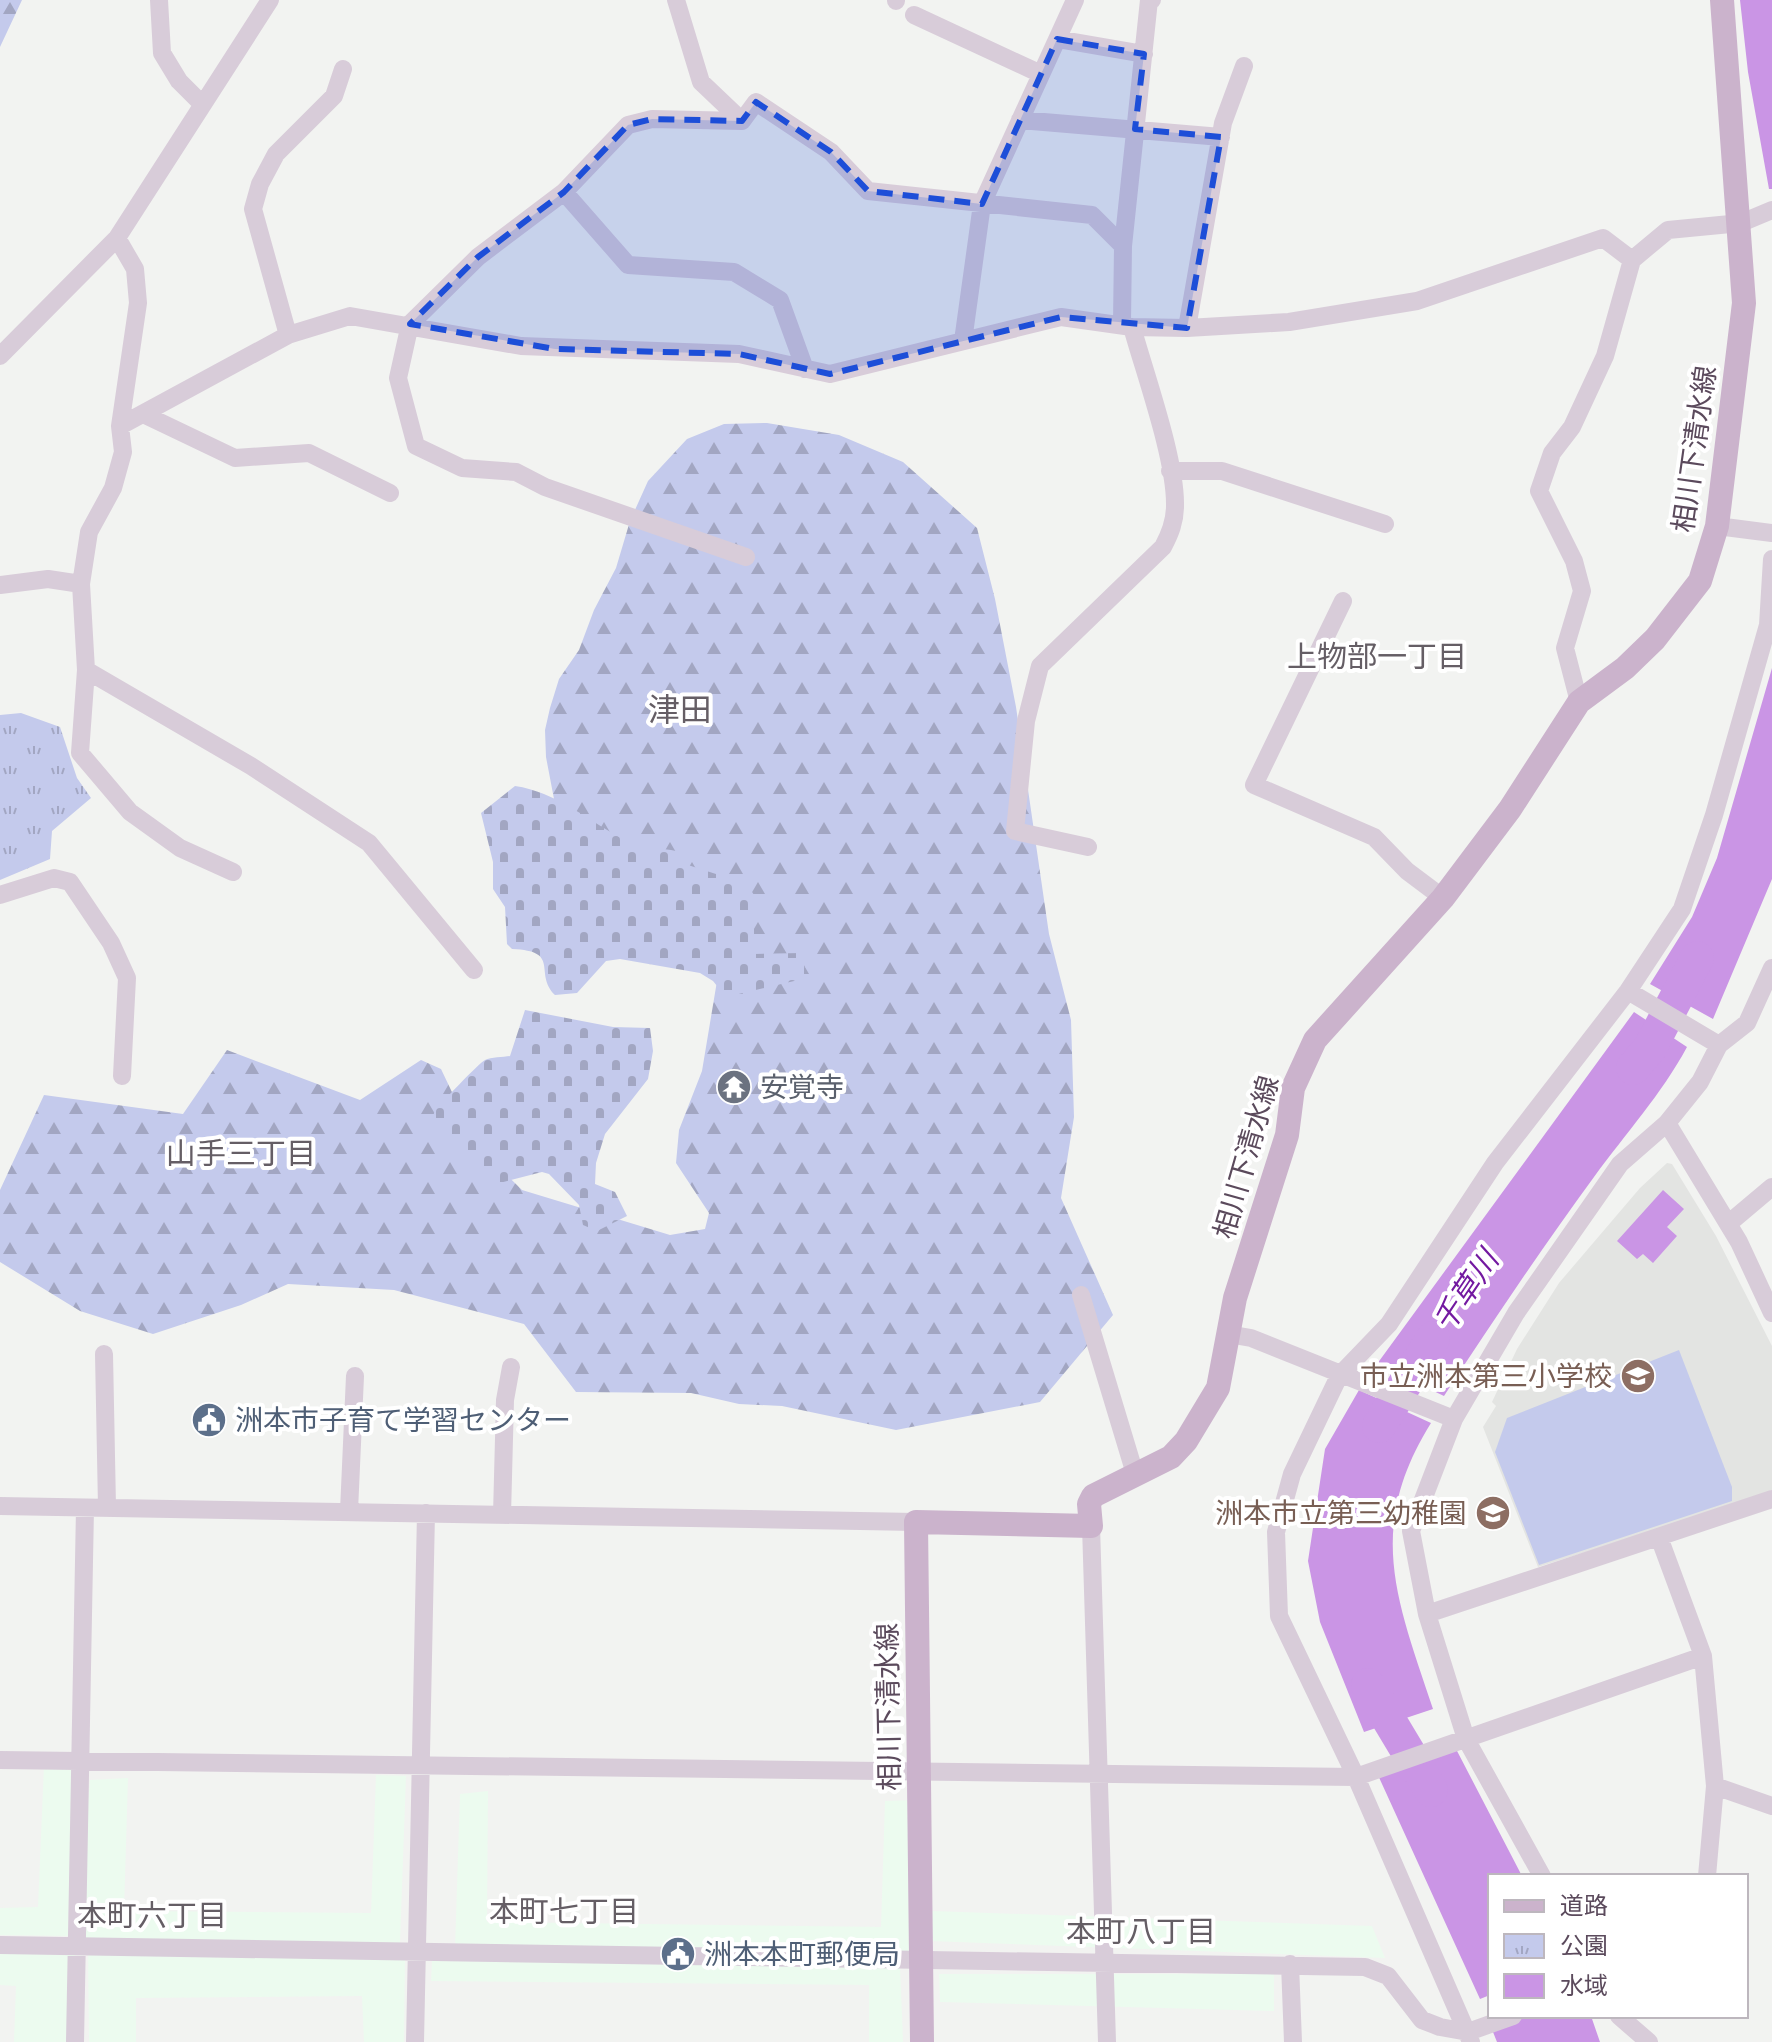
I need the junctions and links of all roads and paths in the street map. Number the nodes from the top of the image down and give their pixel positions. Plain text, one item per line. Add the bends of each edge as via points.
1 (159, 0) edge
2 (270, 0) edge
3 (676, 0) edge
4 (1075, 0) edge
5 (1152, 0) edge
6 (1722, 0) edge
7 (914, 15) dead end
8 (1057, 39) junction
9 (1144, 54) junction
10 (1244, 66) dead end
11 (343, 69) dead end
12 (1041, 74) junction
13 (202, 104) junction
14 (1020, 120) junction
15 (742, 121) junction
16 (1135, 129) junction
17 (1221, 137) junction
18 (564, 192) junction
19 (982, 204) junction
20 (1772, 210) edge
21 (1741, 223) junction
22 (117, 238) junction
23 (1123, 246) junction
24 (1632, 260) junction
25 (410, 324) junction
26 (1127, 325) junction
27 (1187, 328) junction
28 (288, 335) junction
29 (963, 341) junction
30 (0, 356) edge
31 (805, 369) junction
32 (143, 414) junction
33 (120, 426) junction
34 (1170, 471) junction
35 (390, 493) dead end
36 (1385, 524) dead end
37 (1717, 526) junction
38 (1772, 533) edge
39 (746, 557) dead end
40 (1772, 559) edge
41 (81, 584) junction
42 (0, 585) edge
43 (1343, 601) dead end
44 (86, 670) junction
45 (1579, 702) junction
46 (1088, 847) dead end
47 (233, 872) dead end
48 (0, 895) edge
49 (1443, 898) junction
50 (1772, 968) edge
51 (474, 970) dead end
52 (1628, 991) junction
53 (1719, 1045) junction
54 (122, 1076) dead end
55 (1667, 1123) junction
56 (1772, 1187) edge
57 (1728, 1224) junction
58 (1081, 1295) dead end
59 (1772, 1313) edge
60 (1228, 1334) junction
61 (104, 1354) dead end
62 (511, 1367) dead end
63 (355, 1376) dead end
64 (1339, 1376) junction
65 (1454, 1419) junction
66 (1135, 1474) junction
67 (1772, 1499) edge
68 (0, 1506) edge
69 (107, 1507) junction
70 (85, 1508) junction
71 (349, 1511) junction
72 (426, 1513) junction
73 (502, 1515) junction
74 (916, 1522) junction
75 (1091, 1526) junction
76 (1659, 1537) junction
77 (1427, 1614) junction
78 (1703, 1656) junction
79 (1466, 1739) junction
80 (0, 1760) edge
81 (80, 1761) junction
82 (423, 1767) junction
83 (919, 1773) junction
84 (1100, 1774) junction
85 (1356, 1777) junction
86 (1715, 1786) junction
87 (1772, 1806) edge
88 (1541, 1874) edge
89 (1707, 1874) edge
90 (0, 1945) edge
91 (78, 1946) junction
92 (417, 1952) junction
93 (920, 1960) junction
94 (1104, 1961) junction
95 (1290, 1964) junction
96 (1509, 2018) edge
97 (1621, 2018) edge
98 (1469, 2037) edge
99 (75, 2042) edge
100 (415, 2042) edge
101 (922, 2042) edge
102 (1107, 2042) edge
103 (1293, 2042) edge
104 (1649, 2042) edge

1 - 13 street via 162,53
2 - 13 street
3 - 15 street via 701,82
4 - 8 street
5 - 9 street
6 - 21 main road, 相川下清水線
7 - 12 street
8 - 9 street
8 - 12 street
9 - 16 street
10 - 17 street
11 - 28 street via 334,96 276,154 253,209
12 - 14 street
13 - 22 street
14 - 16 street
14 - 19 street
15 - 18 street via 652,119 628,125
15 - 19 street via 756,102 831,152 868,191
16 - 17 street
16 - 23 street
17 - 27 street
18 - 25 street via 478,257
18 - 31 street via 628,265 734,272 780,300
19 - 23 street via 1092,215
19 - 29 street
20 - 21 street
21 - 24 street via 1668,230
21 - 37 main road, 相川下清水線 via 1744,303
22 - 30 street
22 - 33 street via 135,269 138,303
23 - 26 street
24 - 27 street via 1603,238 1417,301 1289,322
24 - 45 street via 1605,356 1572,427 1552,453 1539,491 1574,561 1582,591 1565,648
25 - 28 street via 350,316
25 - 31 street via 521,346 739,354
25 - 39 street via 398,378 416,446 462,468 516,472 545,487
26 - 27 street
26 - 29 street via 1061,317
26 - 34 street
28 - 32 street
29 - 31 street via 830,374
32 - 33 street
32 - 35 street via 235,458 309,453
33 - 41 street via 123,452 113,488 89,532
34 - 36 street via 1222,471
34 - 46 street via 1175,505 1163,547 1043,662 1026,721 1015,831
37 - 38 street
37 - 45 main road, 相川下清水線 via 1700,581 1655,639
40 - 52 street via 1768,625 1714,815 1682,909
41 - 42 street via 48,579
41 - 44 street
43 - 49 street via 1254,785 1374,837
44 - 47 street via 80,753 130,812 180,848
44 - 51 street via 251,766 369,843
45 - 49 main road, 相川下清水線 via 1510,809
48 - 54 street via 54,878 70,882 111,943 127,978
49 - 60 main road, 相川下清水線 via 1315,1040 1293,1088 1287,1135
50 - 53 street via 1747,1023
52 - 53 street
52 - 64 street via 1495,1163 1389,1324
53 - 55 street via 1700,1082
55 - 57 street
55 - 65 street via 1620,1164 1516,1313
56 - 57 street
57 - 59 street
58 - 66 street
60 - 64 street via 1251,1338
60 - 66 main road, 相川下清水線 via 1218,1388 1186,1441 1171,1457
61 - 69 street
62 - 73 street
63 - 71 street
64 - 65 street
64 - 85 street via 1292,1474 1276,1532 1278,1602 1279,1616
65 - 77 street via 1411,1531
66 - 75 main road, 相川下清水線 via 1093,1496
67 - 76 street
68 - 70 street
69 - 70 street
69 - 71 street
70 - 81 street
71 - 72 street
72 - 73 street
72 - 82 street
73 - 74 street
74 - 75 main road
74 - 83 main road, 相川下清水線
75 - 84 street
76 - 77 street
76 - 78 street
77 - 79 street
78 - 79 street
78 - 86 street
79 - 85 street
79 - 88 street
80 - 81 street
81 - 82 street
81 - 91 street
82 - 83 street
82 - 92 street
83 - 84 street
83 - 93 main road, 相川下清水線
84 - 85 street
84 - 94 street
85 - 98 street
86 - 87 street
86 - 89 street
90 - 91 street
91 - 92 street
91 - 99 street
92 - 93 street
92 - 100 street
93 - 94 street
93 - 101 main road, 相川下清水線
94 - 95 street
94 - 102 street
95 - 98 street via 1365,1967 1388,1976 1422,2020
95 - 103 street
96 - 98 street
97 - 104 street

